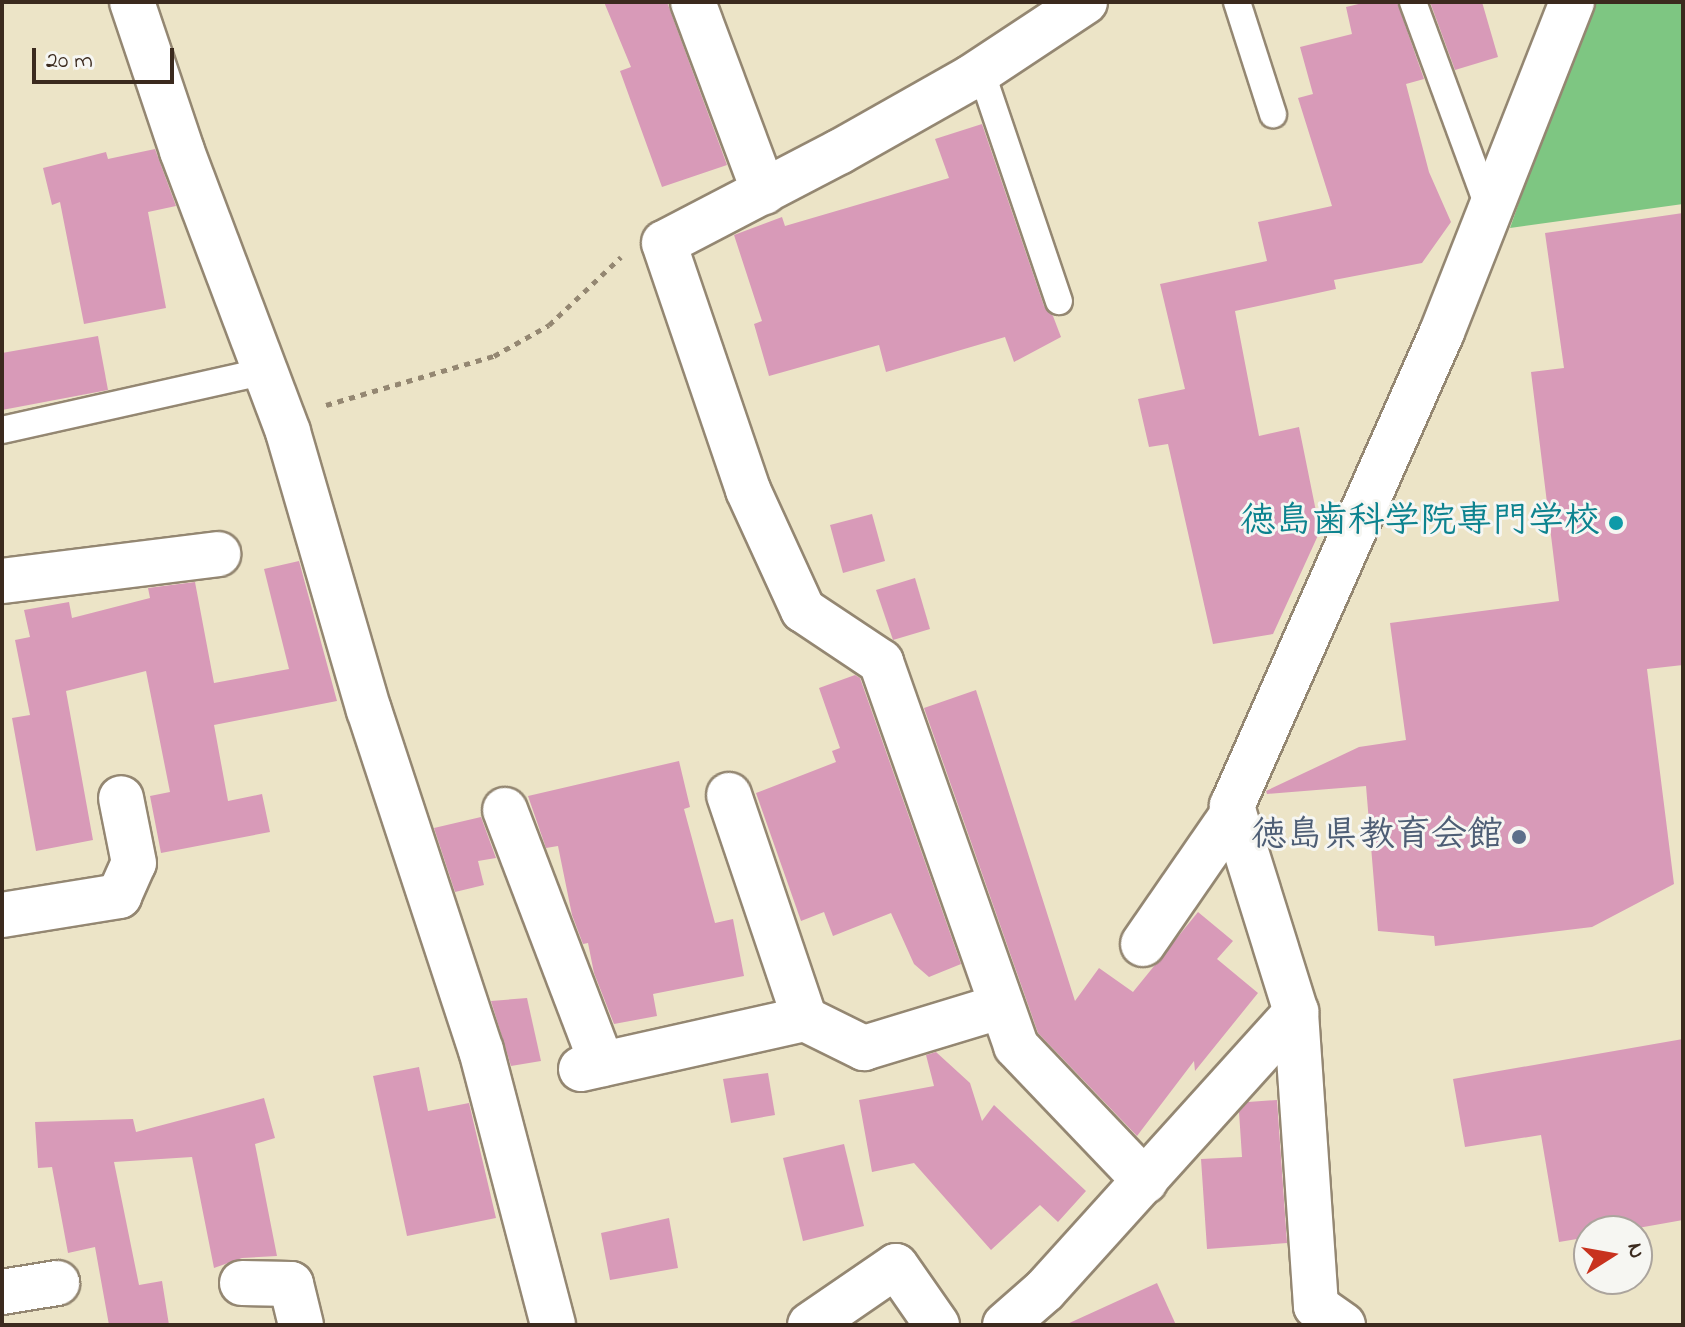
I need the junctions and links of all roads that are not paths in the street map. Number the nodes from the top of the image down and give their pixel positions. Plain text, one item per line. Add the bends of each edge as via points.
1 (132, 2) edge
2 (693, 2) edge
3 (1085, 2) edge
4 (1237, 2) edge
5 (1413, 2) edge
6 (1572, 2) edge
7 (981, 71) junction
8 (1273, 114) dead end
9 (764, 192) junction
10 (1490, 211) junction
11 (1059, 301) dead end
12 (265, 371) junction
13 (2, 430) edge
14 (218, 554) dead end
15 (2, 581) edge
16 (729, 795) dead end
17 (121, 798) dead end
18 (505, 810) dead end
19 (1234, 812) junction
20 (2, 915) edge
21 (1143, 944) dead end
22 (1002, 1006) junction
23 (1296, 1012) junction
24 (805, 1019) junction
25 (1145, 1181) junction
26 (57, 1283) dead end
27 (242, 1283) dead end
28 (2, 1292) edge
29 (1324, 1319) edge
30 (301, 1325) edge
31 (553, 1325) edge
32 (810, 1325) edge
33 (937, 1325) edge
34 (1005, 1325) edge

1 - 12 street
2 - 9 street
3 - 7 street
4 - 8 lane
5 - 10 lane
6 - 10 street
7 - 9 street
7 - 11 lane
9 - 22 street via 664,243 748,490 803,610 881,662
10 - 19 street via 1442,332 1232,806
12 - 13 lane
12 - 31 street via 481,1050
14 - 15 street
16 - 24 street
17 - 20 street via 134,863 119,896
18 - 24 street via 592,1066
19 - 21 street
19 - 23 street
22 - 24 street via 864,1048
22 - 25 street via 1016,1046
23 - 25 street
23 - 29 street
25 - 34 street via 1045,1290
26 - 28 street
27 - 30 street via 291,1284
32 - 33 street via 896,1266

